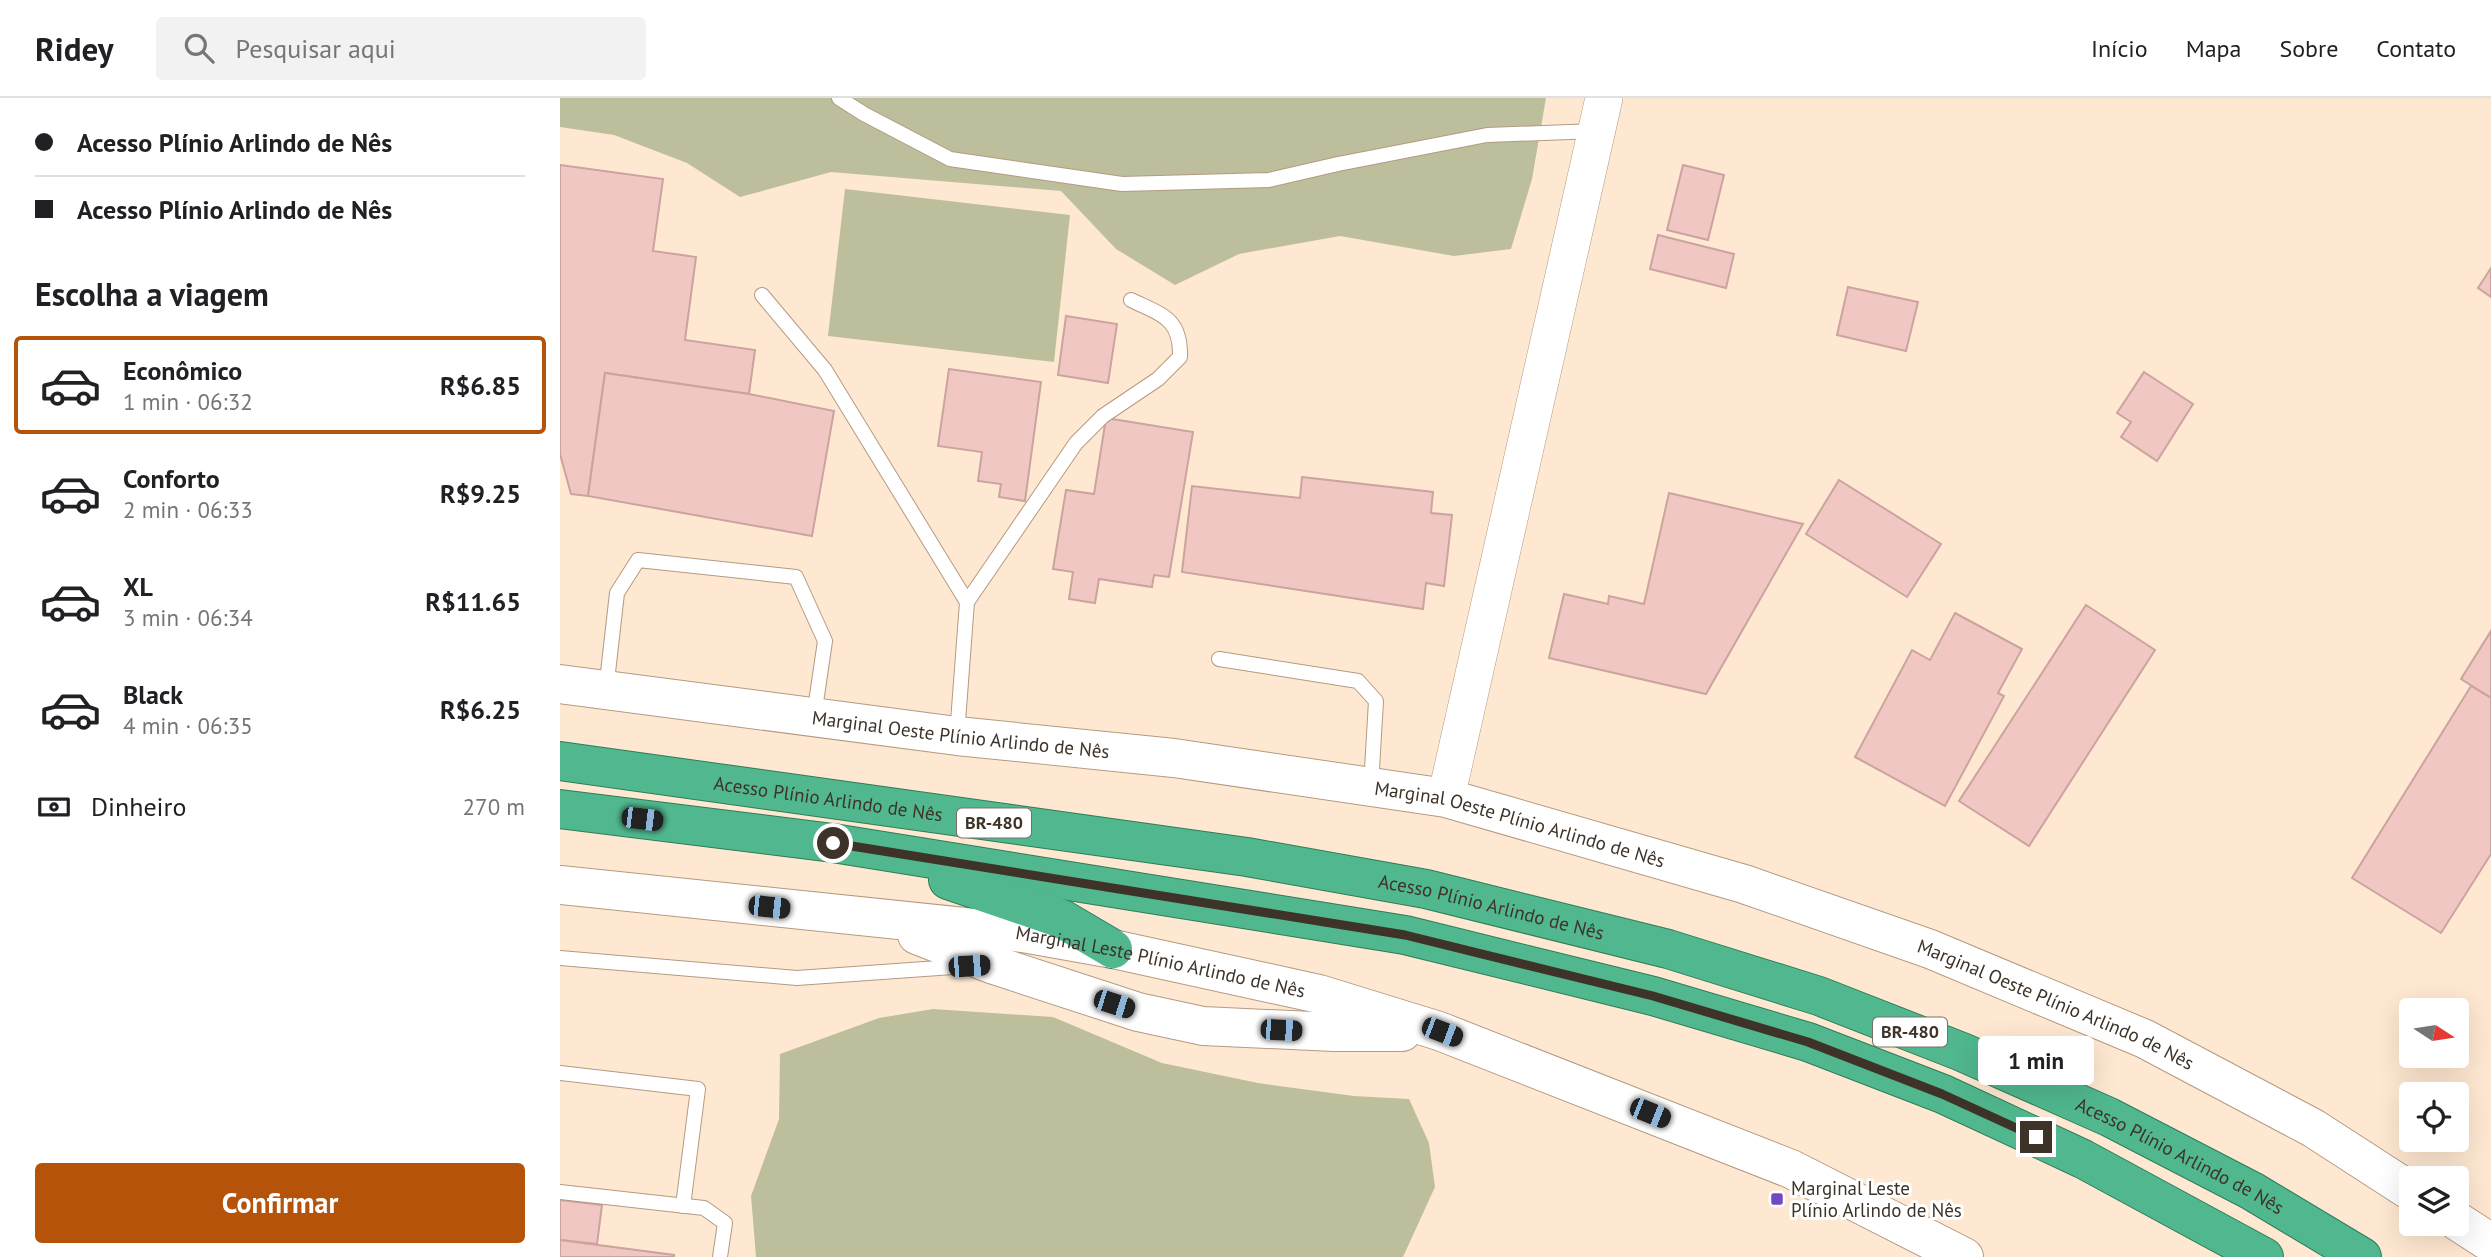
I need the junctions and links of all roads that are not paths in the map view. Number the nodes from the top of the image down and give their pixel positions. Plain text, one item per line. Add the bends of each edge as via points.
1 (839, 98) edge
2 (1600, 114) edge
3 (762, 295) dead end
4 (1131, 300) dead end
5 (967, 602) junction
6 (1219, 659) dead end
7 (560, 684) edge
8 (606, 690) junction
9 (814, 718) junction
10 (957, 736) junction
11 (560, 761) edge
12 (1371, 787) junction
13 (1446, 798) junction
14 (560, 809) edge
15 (833, 843) junction
16 (560, 885) edge
17 (873, 918) junction
18 (1112, 949) junction
19 (560, 958) edge
20 (994, 965) junction
21 (1202, 1026) junction
22 (1442, 1032) junction
23 (560, 1073) edge
24 (2399, 1184) edge
25 (560, 1192) edge
26 (683, 1206) junction
27 (2469, 1229) edge
28 (2491, 1243) edge
29 (720, 1257) edge
30 (1964, 1257) edge
31 (2264, 1257) edge
32 (2362, 1257) edge

1 - 2 lane via 950,159 1122,184 1269,180
2 - 13 street
3 - 5 lane via 825,370
4 - 5 lane via 1168,318 1181,340 1180,357 1158,379 1102,416 1076,443
5 - 10 lane
6 - 12 lane via 1357,681 1376,701
7 - 8 main road, Marginal Oeste Plínio Arlindo de Nês
8 - 9 main road, Marginal Oeste Plínio Arlindo de Nês
8 - 9 lane via 617,593 638,560 796,577 825,641
9 - 10 main road, Marginal Oeste Plínio Arlindo de Nês
10 - 12 main road, Marginal Oeste Plínio Arlindo de Nês via 1174,758
11 - 32 highway, Acesso Plínio Arlindo de Nês / BR-480 via 1247,857 1426,889 1668,949 1819,996 2109,1117 2252,1191
12 - 13 main road, Marginal Oeste Plínio Arlindo de Nês
13 - 24 main road, Marginal Oeste Plínio Arlindo de Nês via 1744,884 1930,949 2145,1039 2313,1129
14 - 15 highway, BR-480
15 - 18 highway via 1062,919
15 - 31 highway, BR-480 via 1405,935 1653,996 1808,1042 1942,1094 2083,1159
16 - 17 main road, Marginal Leste Plínio Arlindo de Nês
17 - 18 main road, Marginal Leste Plínio Arlindo de Nês via 1023,933
17 - 20 main road, Marginal Leste Plínio Arlindo de Nês
18 - 21 main road
18 - 22 main road, Marginal Leste Plínio Arlindo de Nês via 1319,994
19 - 20 lane via 797,978
20 - 21 main road, Marginal Leste Plínio Arlindo de Nês via 1138,1012
21 - 22 main road, Marginal Leste Plínio Arlindo de Nês
22 - 30 main road, Marginal Leste Plínio Arlindo de Nês via 1791,1169
23 - 26 lane via 698,1089
25 - 26 lane
26 - 29 lane via 704,1208 725,1223
27 - 28 main road

